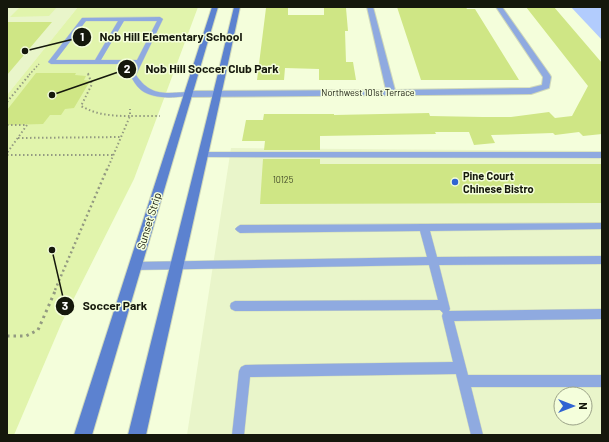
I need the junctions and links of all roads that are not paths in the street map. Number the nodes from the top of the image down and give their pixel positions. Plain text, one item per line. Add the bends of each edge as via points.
1 (215, 7) edge
2 (237, 7) edge
3 (370, 7) edge
4 (499, 7) edge
5 (122, 19) junction
6 (97, 62) junction
7 (139, 62) junction
8 (391, 92) junction
9 (189, 94) junction
10 (216, 94) junction
11 (204, 155) junction
12 (602, 155) edge
13 (602, 226) edge
14 (424, 227) junction
15 (240, 229) dead end
16 (602, 260) edge
17 (432, 261) junction
18 (135, 266) junction
19 (176, 266) junction
20 (444, 305) junction
21 (235, 306) dead end
22 (602, 314) edge
23 (447, 316) junction
24 (460, 368) junction
25 (602, 380) edge
26 (463, 382) junction
27 (83, 435) edge
28 (137, 435) edge
29 (238, 435) edge
30 (477, 435) edge

1 - 9 street, Sunset Strip
2 - 10 street
3 - 8 street
4 - 8 street, Northwest 101st Terrace via 547,77 546,86 531,91
5 - 6 lane
5 - 6 lane via 84,19 51,62
5 - 7 lane via 160,19
6 - 7 lane
7 - 9 lane via 133,75 138,85 146,92
8 - 10 street, Northwest 101st Terrace
9 - 10 street, Northwest 101st Terrace
9 - 18 street, Sunset Strip
10 - 11 street
11 - 12 lane
11 - 19 street
13 - 14 lane
14 - 15 lane
14 - 17 lane
16 - 17 lane
17 - 19 lane
17 - 20 lane
18 - 19 lane
18 - 27 street, Sunset Strip
19 - 28 street
20 - 21 lane
20 - 23 lane
22 - 23 lane
23 - 24 lane
24 - 26 lane
24 - 29 lane via 245,371
25 - 26 lane
26 - 30 lane

